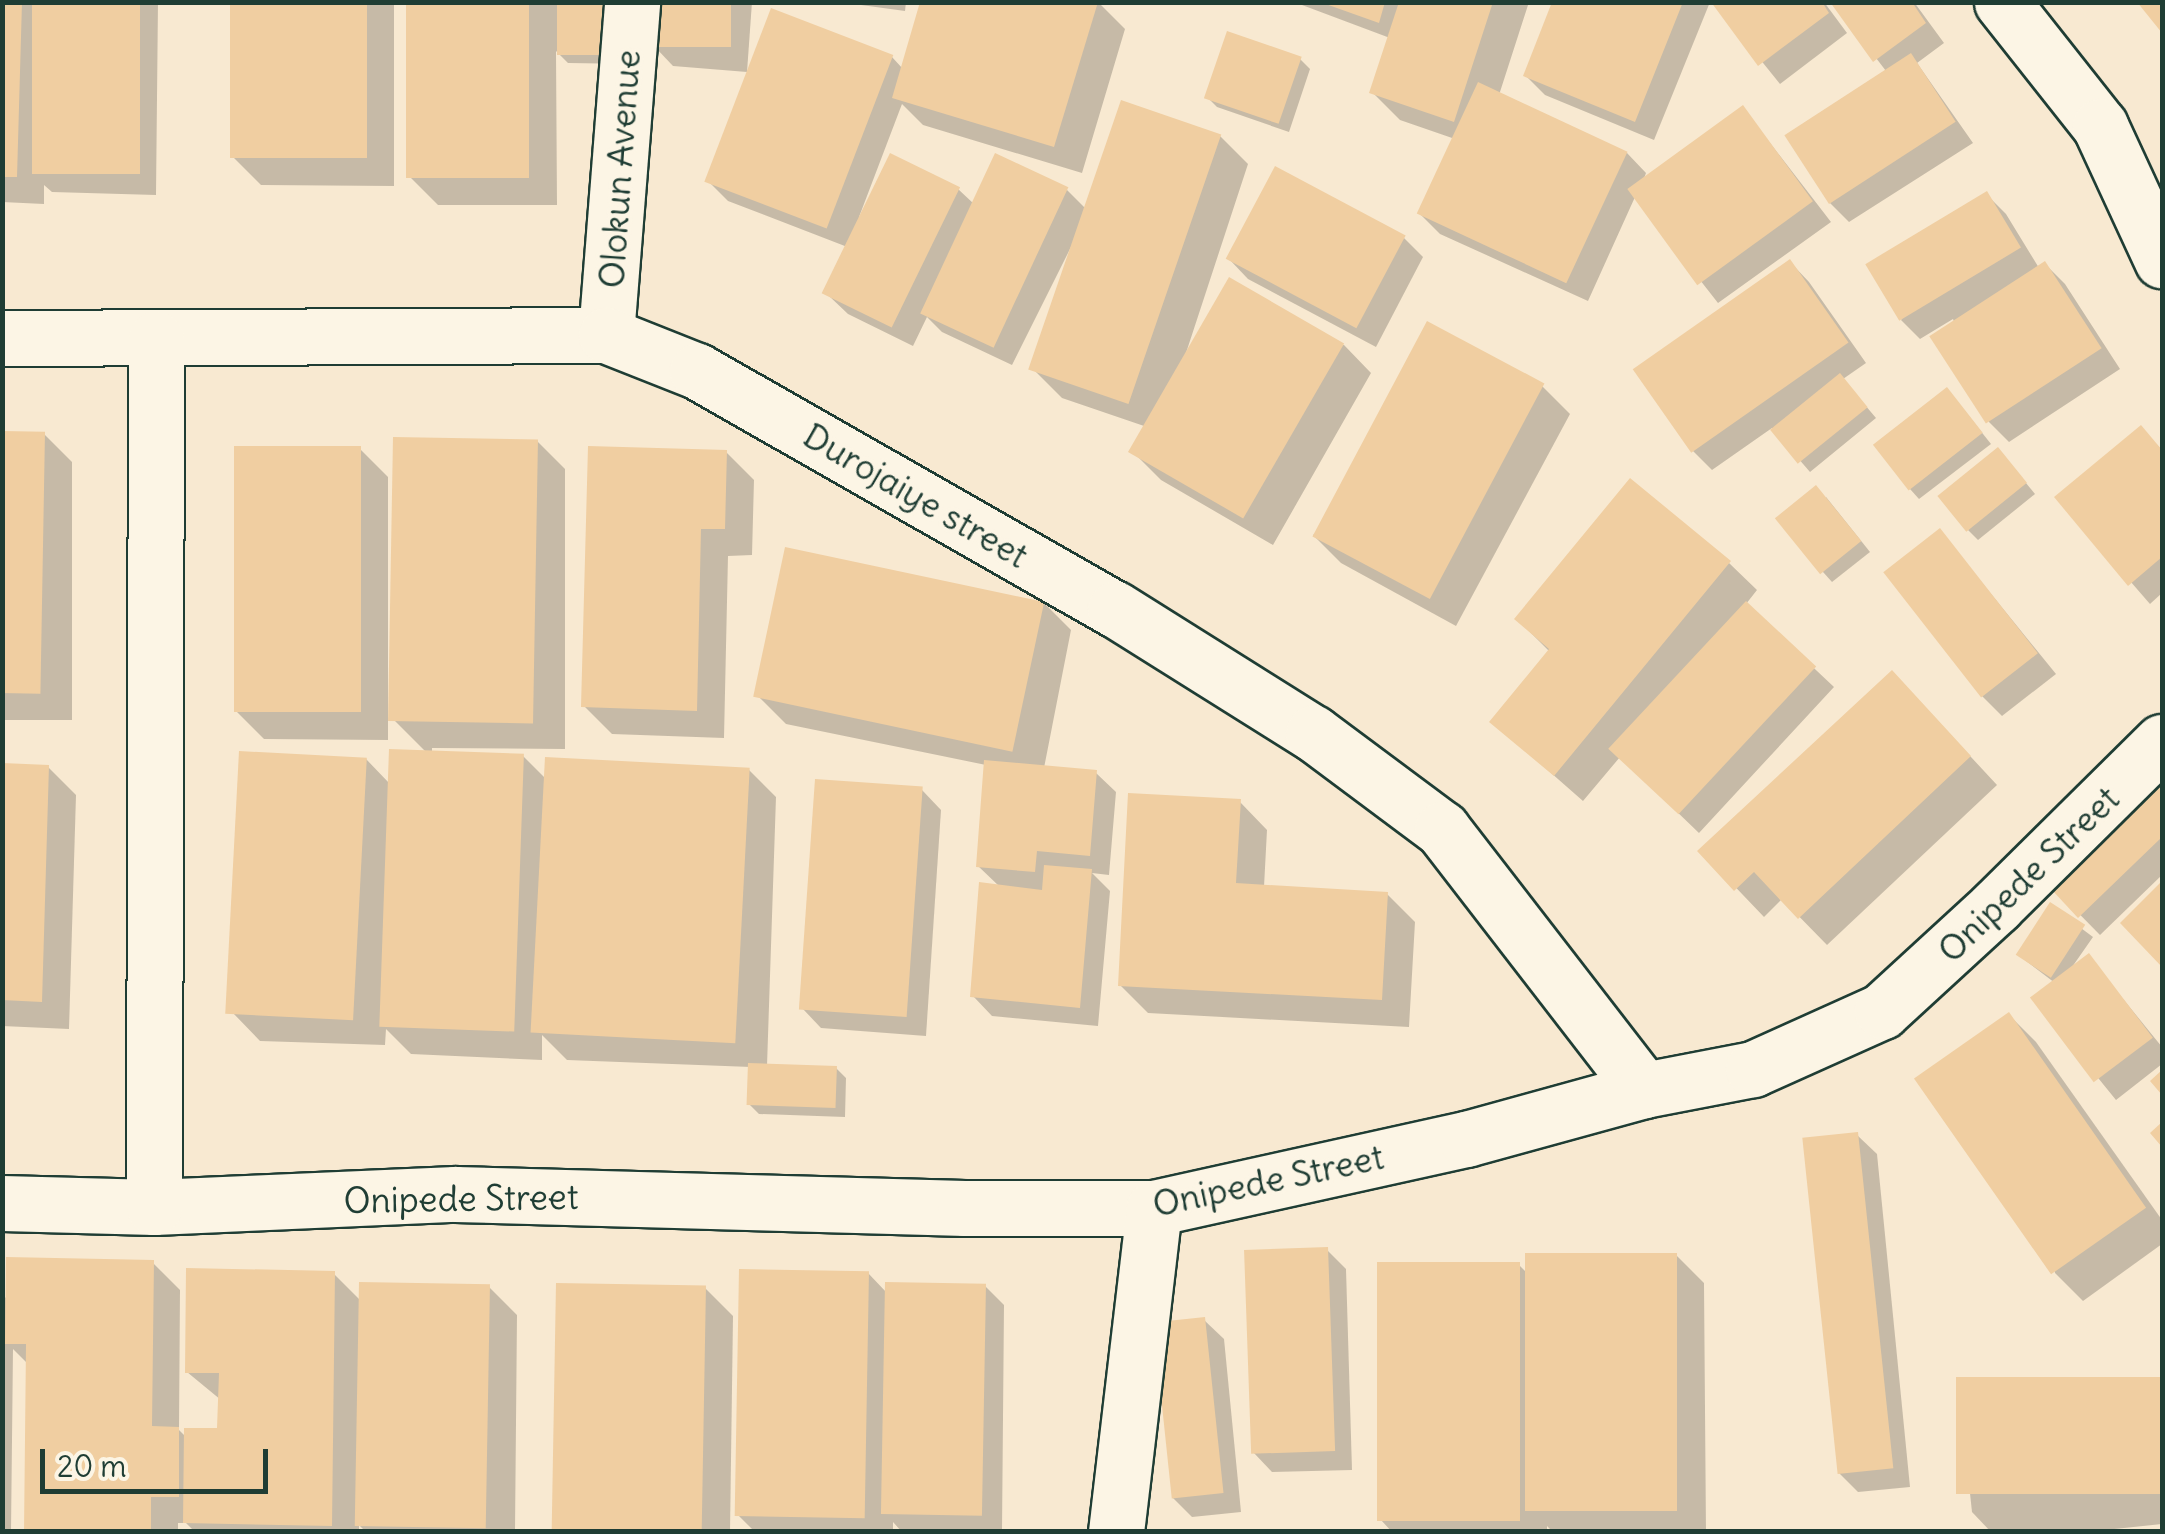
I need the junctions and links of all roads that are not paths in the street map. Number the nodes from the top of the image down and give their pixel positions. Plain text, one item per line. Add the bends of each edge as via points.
1 (632, 2) edge
2 (2002, 2) edge
3 (2160, 249) edge
4 (606, 335) junction
5 (2, 338) edge
6 (156, 339) junction
7 (2162, 742) edge
8 (1644, 1090) junction
9 (2, 1203) edge
10 (154, 1207) junction
11 (1154, 1208) junction
12 (1116, 1532) edge

1 - 4 street, Olokun Avenue
2 - 3 street via 2100,126
4 - 6 street, Durojaiye street
4 - 8 street, Durojaiye street via 698,371 843,452 1313,733 1442,830
5 - 6 street, Durojaiye street
6 - 10 street
7 - 8 street, Onipede Street via 1882,1011 1754,1069
8 - 11 street, Onipede Street via 1466,1139
9 - 10 street, Onipede Street
10 - 11 street, Onipede Street via 455,1194
11 - 12 street

